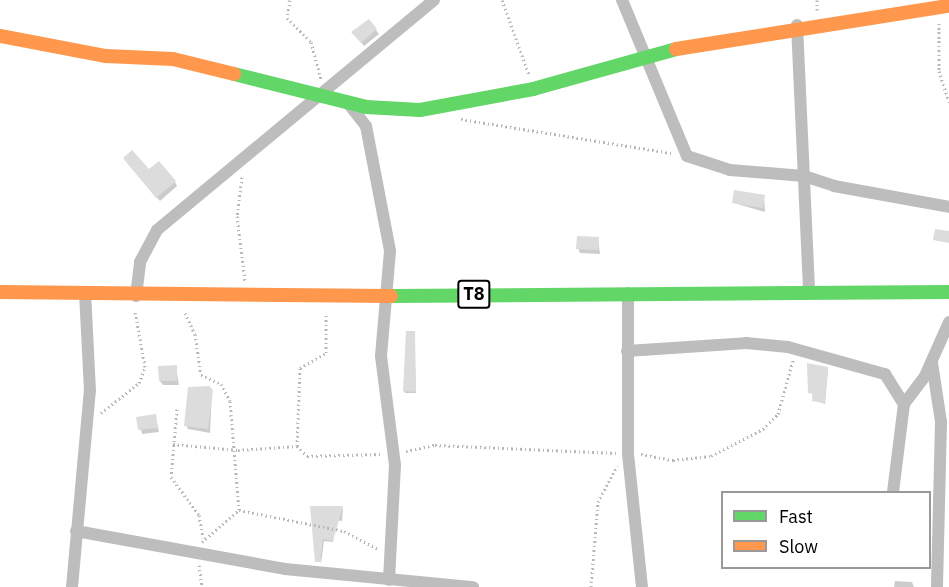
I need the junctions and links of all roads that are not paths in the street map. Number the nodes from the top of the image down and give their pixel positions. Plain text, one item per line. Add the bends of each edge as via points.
1 (434, 0) edge
2 (622, 0) edge
3 (945, 6) edge
4 (797, 25) junction
5 (0, 36) edge
6 (645, 58) junction
7 (324, 92) junction
8 (347, 103) junction
9 (804, 176) junction
10 (949, 207) edge
11 (0, 292) edge
12 (85, 292) junction
13 (628, 292) junction
14 (809, 292) junction
15 (949, 292) edge
16 (387, 294) junction
17 (135, 296) junction
18 (949, 322) edge
19 (627, 351) junction
20 (932, 363) junction
21 (904, 404) junction
22 (893, 491) edge
23 (76, 531) junction
24 (935, 533) edge
25 (389, 580) junction
26 (72, 587) edge
27 (473, 587) edge
28 (642, 587) edge
29 (937, 587) edge

1 - 7 street
2 - 6 street
3 - 4 main road
4 - 6 main road
4 - 9 street
5 - 7 main road via 106,56 183,61
6 - 8 main road via 533,89 420,110
6 - 9 street via 683,137 687,156 729,170
7 - 8 main road
7 - 17 street via 157,230 140,262
8 - 16 street via 366,126 390,251
9 - 10 street via 834,186
9 - 14 street via 803,255
11 - 12 main road, T8
12 - 17 main road, T8
12 - 23 street via 87,422
13 - 14 main road, T8
13 - 16 main road, T8
13 - 19 street
14 - 15 main road, T8
16 - 17 main road, T8
16 - 25 street via 381,356 393,452
18 - 20 street
19 - 21 street via 746,343 798,350 885,374
19 - 28 street via 628,454
20 - 21 street
20 - 24 street via 941,422
21 - 22 street
23 - 25 street via 198,554
23 - 26 street
24 - 29 street
25 - 27 street

